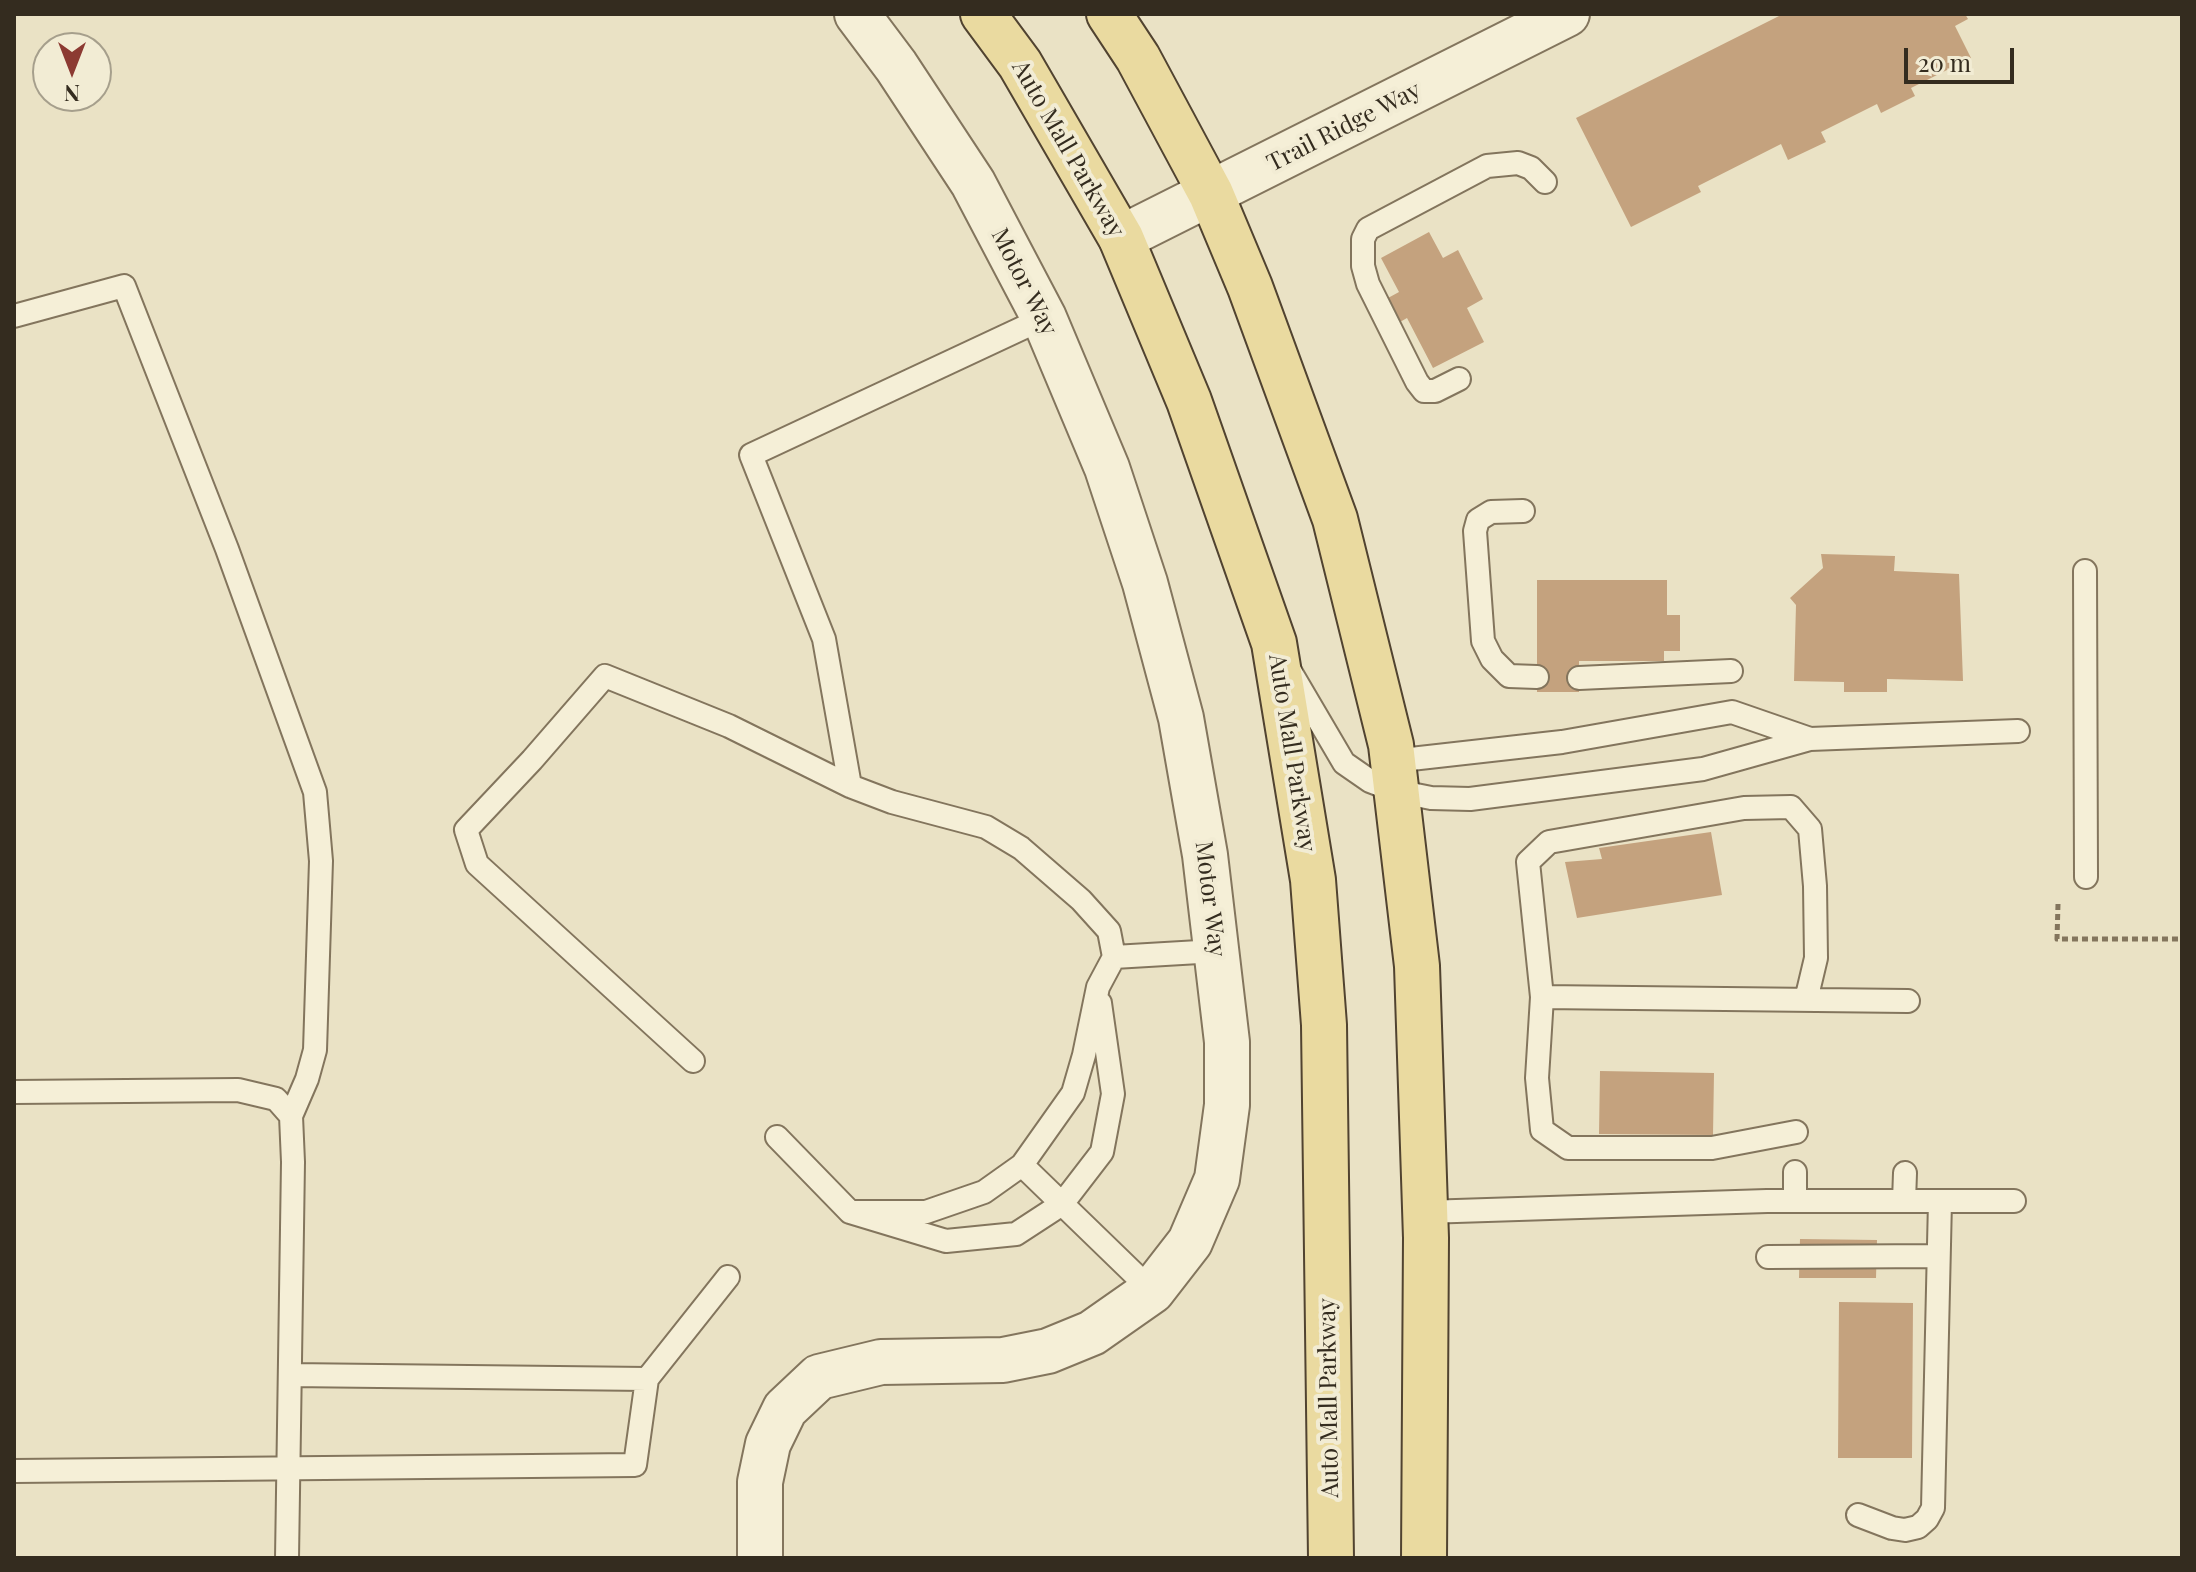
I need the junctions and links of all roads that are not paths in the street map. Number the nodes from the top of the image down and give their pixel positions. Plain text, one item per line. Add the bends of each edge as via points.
1 (857, 14) edge
2 (983, 14) edge
3 (1109, 14) edge
4 (1567, 14) edge
5 (1545, 182) dead end
6 (1211, 194) junction
7 (1121, 238) junction
8 (14, 316) edge
9 (1044, 318) junction
10 (1459, 379) dead end
11 (1523, 511) dead end
12 (2085, 571) dead end
13 (1274, 643) junction
14 (1731, 671) dead end
15 (1537, 677) dead end
16 (1579, 678) dead end
17 (2018, 731) dead end
18 (1810, 739) junction
19 (1395, 776) junction
20 (850, 786) junction
21 (2086, 877) dead end
22 (1216, 951) junction
23 (1114, 957) junction
24 (1098, 987) junction
25 (1542, 997) junction
26 (1806, 1000) junction
27 (1908, 1001) dead end
28 (693, 1061) dead end
29 (14, 1092) edge
30 (1073, 1093) junction
31 (1113, 1094) junction
32 (291, 1116) junction
33 (1796, 1132) dead end
34 (777, 1137) dead end
35 (1022, 1165) junction
36 (1795, 1172) dead end
37 (1905, 1173) dead end
38 (1795, 1201) junction
39 (1904, 1201) junction
40 (1940, 1201) junction
41 (2014, 1201) dead end
42 (1062, 1204) junction
43 (850, 1212) junction
44 (926, 1212) junction
45 (1425, 1212) junction
46 (946, 1241) junction
47 (1938, 1256) junction
48 (1768, 1257) dead end
49 (728, 1277) dead end
50 (1152, 1291) junction
51 (290, 1375) junction
52 (647, 1379) junction
53 (289, 1469) junction
54 (14, 1471) edge
55 (1858, 1515) dead end
56 (287, 1558) edge
57 (760, 1558) edge
58 (1331, 1558) edge
59 (1424, 1558) edge

1 - 9 street, Motor Way via 973,183
2 - 7 main road, Auto Mall Parkway via 1020,64
3 - 6 main road
4 - 6 street, Trail Ridge Way
5 - 10 lane via 1518,163 1487,166 1368,229 1363,239 1368,284 1417,382 1424,391 1435,391
6 - 7 street, Trail Ridge Way
6 - 19 main road via 1335,519
7 - 13 main road, Auto Mall Parkway via 1189,401
8 - 32 lane via 124,286 315,792 321,861 315,1050
9 - 20 lane via 751,455 824,639
9 - 22 street, Motor Way via 1107,468 1145,583 1181,718
11 - 15 lane via 1491,512 1478,520 1483,641 1509,676
12 - 21 lane
13 - 19 lane via 1344,763 1370,781
13 - 58 main road, Auto Mall Parkway via 1313,880 1324,1025
14 - 16 lane
17 - 18 lane
18 - 19 lane via 1732,712
18 - 19 lane via 1703,769 1470,799 1431,798
19 - 45 main road via 1417,966
20 - 23 lane via 986,827 1021,848 1109,931
20 - 28 lane via 729,726 605,676 466,830 477,864
22 - 23 lane
22 - 50 street, Motor Way via 1227,1042 1227,1105 1217,1179 1190,1242
23 - 24 lane
24 - 30 lane
24 - 31 lane
25 - 26 lane
25 - 26 lane via 1528,862 1549,842 1744,808 1791,807 1810,829 1814,872 1816,958
25 - 33 lane via 1537,1078 1542,1130 1568,1148 1712,1148
26 - 27 lane
29 - 32 lane via 238,1090 276,1099
30 - 31 lane
30 - 35 lane
31 - 42 lane via 1102,1152
32 - 51 lane
34 - 43 lane
35 - 42 lane
35 - 44 lane via 984,1192
36 - 38 lane
37 - 39 lane
38 - 39 lane
38 - 45 lane
39 - 40 lane
40 - 41 lane
40 - 47 lane
42 - 46 lane via 1016,1234
42 - 50 lane
43 - 44 lane
43 - 46 lane
44 - 46 lane
45 - 59 main road
47 - 48 lane
47 - 55 lane via 1933,1508 1918,1527 1905,1530
49 - 52 lane
50 - 57 street, Motor Way via 1092,1333 1048,1351 1003,1360 881,1362 819,1377 785,1409 768,1444 760,1482
51 - 52 lane
51 - 53 lane
52 - 53 lane via 635,1465
53 - 54 lane
53 - 56 lane

